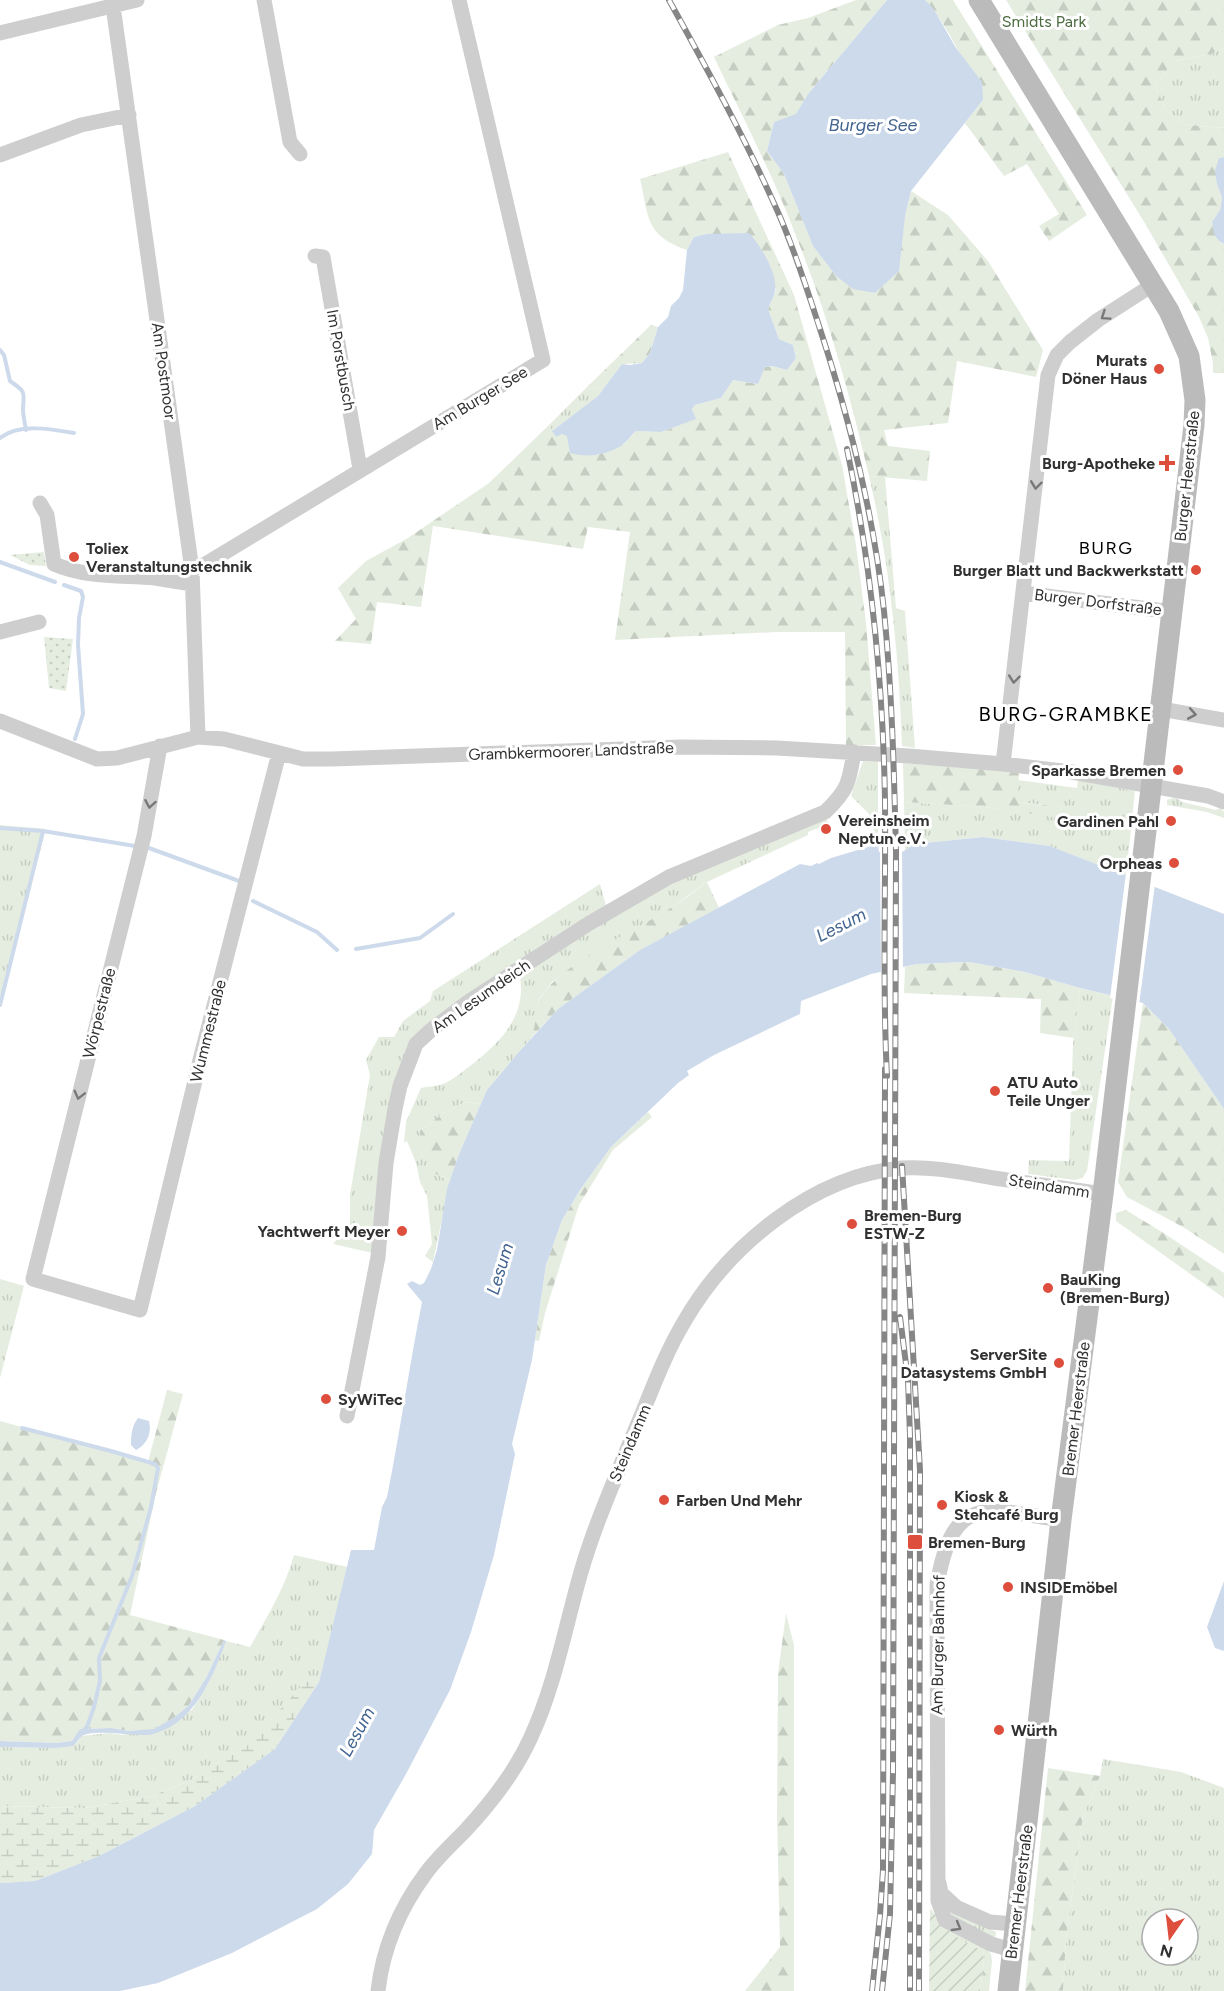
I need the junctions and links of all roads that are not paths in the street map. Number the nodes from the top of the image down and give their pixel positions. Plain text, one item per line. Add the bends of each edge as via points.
1 (137, 0) edge
2 (264, 0) edge
3 (459, 0) edge
4 (979, 0) edge
5 (113, 6) junction
6 (0, 33) edge
7 (129, 115) junction
8 (300, 154) dead end
9 (0, 155) edge
10 (315, 256) dead end
11 (1154, 284) junction
12 (360, 469) junction
13 (40, 503) dead end
14 (192, 577) junction
15 (1023, 593) junction
16 (1173, 612) junction
17 (39, 622) dead end
18 (0, 632) edge
19 (1161, 709) junction
20 (1224, 720) edge
21 (0, 721) edge
22 (198, 737) junction
23 (160, 746) junction
24 (854, 752) junction
25 (279, 753) junction
26 (1004, 764) junction
27 (1151, 786) junction
28 (1224, 802) edge
29 (1125, 1007) joint
30 (1103, 1194) junction
31 (140, 1310) joint
32 (347, 1416) dead end
33 (1062, 1520) junction
34 (938, 1877) junction
35 (1016, 1924) junction
36 (1012, 1950) junction
37 (378, 1991) edge
38 (1008, 1991) edge

1 - 5 street
2 - 8 street via 290,142
3 - 12 street, Am Burger See via 543,360
4 - 11 main road, Burger Heerstraße
5 - 6 street
5 - 7 street, Am Postmoor
7 - 9 street via 81,125
7 - 14 street, Am Postmoor
10 - 12 street, Im Porstbusch via 323,257
11 -> 15 street via 1070,342 1057,355 1048,375
11 - 16 main road, Burger Heerstraße via 1189,356 1195,400
12 - 14 street, Am Burger See via 204,565
13 - 14 street via 47,515 54,564 94,575
14 - 22 street, Am Postmoor
15 - 16 street, Burger Dorfstraße
15 -> 26 street
16 - 19 main road, Burger Heerstraße
17 - 18 street
19 -> 20 street
19 - 27 main road, Burger Heerstraße
21 - 23 street, Grambkermoorer Landstraße via 97,759 117,758
22 - 23 street, Grambkermoorer Landstraße
22 - 25 street, Grambkermoorer Landstraße via 224,739
23 -> 31 street, Wörpestraße via 144,836 33,1279
24 - 25 street, Grambkermoorer Landstraße via 680,747 332,759 303,759
24 - 26 street, Grambkermoorer Landstraße
24 - 32 street, Am Lesumdeich via 842,796 825,812 669,877 468,1002 416,1044 395,1109 378,1257
25 - 31 street, Wummestraße
26 - 27 street, Grambkermoorer Landstraße
27 - 28 street, Grambkermoorer Landstraße
27 - 29 main road, Burger Heerstraße
29 - 30 main road, Bremer Heerstraße
30 - 33 main road, Bremer Heerstraße
30 - 37 street, Steindamm via 941,1169 878,1171 837,1183 807,1199 774,1222 728,1264 704,1292 666,1356 600,1515 554,1675 531,1738 496,1796 427,1872 397,1919 385,1951
33 - 34 street, Am Burger Bahnhof via 991,1510 976,1512 957,1527 942,1558 937,1593
33 - 35 main road, Bremer Heerstraße
34 - 35 street, Am Burger Bahnhof via 941,1893 956,1907 990,1922
34 -> 36 street, Am Burger Bahnhof via 938,1901 945,1920 991,1944
35 - 36 main road, Bremer Heerstraße
36 - 38 main road, Bremer Heerstraße

